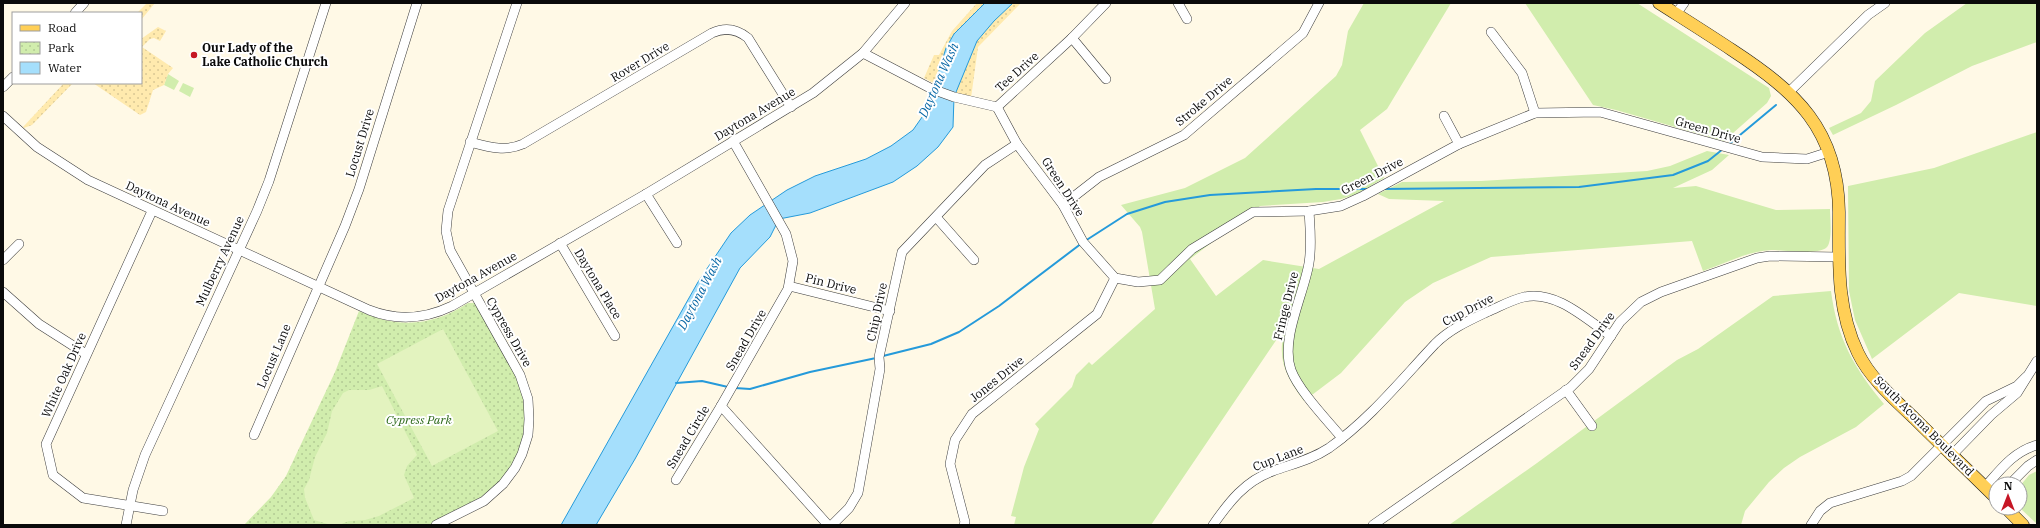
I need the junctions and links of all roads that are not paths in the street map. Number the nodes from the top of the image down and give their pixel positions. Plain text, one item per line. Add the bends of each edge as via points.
1 (84, 3) edge
2 (326, 3) edge
3 (417, 3) edge
4 (517, 3) edge
5 (905, 3) edge
6 (1106, 3) edge
7 (1178, 3) edge
8 (1319, 3) edge
9 (1659, 3) edge
10 (1684, 3) edge
11 (1885, 3) edge
12 (76, 12) edge
13 (1676, 14) junction
14 (1187, 19) dead end
15 (1491, 32) dead end
16 (1072, 38) junction
17 (863, 53) junction
18 (12, 78) edge
19 (1106, 79) dead end
20 (3, 87) edge
21 (1790, 92) junction
22 (791, 107) junction
23 (997, 107) junction
24 (1535, 113) junction
25 (3, 116) edge
26 (1444, 116) dead end
27 (733, 141) junction
28 (470, 142) junction
29 (1017, 144) junction
30 (1459, 144) junction
31 (1828, 152) junction
32 (646, 194) junction
33 (1063, 205) junction
34 (152, 211) junction
35 (1309, 211) junction
36 (936, 217) junction
37 (560, 243) junction
38 (677, 243) dead end
39 (19, 244) dead end
40 (238, 250) junction
41 (1839, 257) junction
42 (3, 260) edge
43 (974, 260) dead end
44 (1115, 278) junction
45 (789, 286) junction
46 (317, 287) junction
47 (3, 292) edge
48 (474, 293) junction
49 (890, 312) junction
50 (615, 336) dead end
51 (1611, 336) junction
52 (86, 354) junction
53 (2037, 361) edge
54 (2026, 377) junction
55 (1566, 390) junction
56 (721, 406) junction
57 (1592, 426) dead end
58 (254, 435) dead end
59 (1342, 438) junction
60 (1942, 445) junction
61 (2037, 445) edge
62 (1952, 455) junction
63 (2037, 460) edge
64 (2018, 476) edge
65 (676, 480) dead end
66 (1985, 487) junction
67 (1988, 490) edge
68 (130, 505) junction
69 (163, 511) dead end
70 (2014, 516) edge
71 (126, 525) edge
72 (436, 525) edge
73 (828, 525) edge
74 (832, 525) edge
75 (964, 525) edge
76 (1213, 525) edge
77 (1373, 525) edge
78 (1811, 525) edge
79 (2023, 525) edge

1 - 12 street
2 - 40 street, Mulberry Avenue via 269,181
3 - 46 street, Locust Drive via 359,189
4 - 28 street, Cypress Drive
5 - 17 street, Daytona Avenue
6 - 16 street, Tee Drive
7 - 14 street
8 - 33 street, Stroke Drive via 1303,33 1184,135 1098,177
9 - 13 main road, South Acoma Boulevard
10 - 13 street
11 - 21 street via 1868,16
13 - 21 main road, South Acoma Boulevard via 1767,73
15 - 24 street via 1522,73
16 - 19 street
16 - 23 street, Tee Drive
17 - 22 street, Daytona Avenue
17 - 23 street, Tee Drive via 932,89
18 - 20 street
21 - 31 main road, South Acoma Boulevard via 1816,125
22 - 27 street, Daytona Avenue
22 - 28 street, Rover Drive via 748,38 737,31 722,30 710,34 523,144 499,149
23 - 29 street, Green Drive
24 - 30 street, Green Drive
24 - 31 street, Green Drive via 1600,112 1762,157 1808,159
25 - 34 street, Daytona Avenue via 30,141 74,172
26 - 30 street
27 - 32 street, Daytona Avenue
27 - 45 street, Snead Drive via 789,239 793,261
28 - 48 street, Cypress Drive via 448,211 446,230 452,254
29 - 33 street, Green Drive
29 - 36 street, Chip Drive via 985,165
30 - 35 street, Green Drive via 1363,196 1340,206
31 - 41 main road, South Acoma Boulevard via 1839,200
32 - 37 street, Daytona Avenue
32 - 38 street
33 - 44 street, Green Drive via 1083,242
34 - 40 street, Daytona Avenue
34 - 52 street, White Oak Drive
35 - 44 street, Green Drive via 1253,212 1192,249 1160,280 1138,282
35 - 59 street, Fringe Drive via 1310,262 1290,338 1288,357 1291,370 1298,382
36 - 43 street
36 - 49 street, Chip Drive via 902,252
37 - 48 street, Daytona Avenue
37 - 50 street, Daytona Place
39 - 42 street
40 - 46 street, Daytona Avenue
40 - 68 street, Mulberry Avenue via 144,454
41 - 51 street, Snead Drive via 1770,256 1752,260 1654,295 1630,312
41 - 60 main road, South Acoma Boulevard via 1843,312 1849,333 1861,358 1879,383
44 - 75 street, Jones Drive via 1097,314 972,414 955,440 950,464
45 - 49 street, Pin Drive
45 - 56 street, Snead Drive
46 - 48 street, Daytona Avenue via 369,310 399,317 438,313
46 - 58 street, Locust Lane
47 - 52 street via 39,324
48 - 72 street, Cypress Drive via 522,379 529,409 528,435 518,464 500,488 484,501
49 - 74 street, Chip Drive via 879,357 880,369 858,493 849,508
51 - 55 street, Snead Drive via 1588,369
51 - 59 street, Cup Drive via 1553,299 1536,296 1520,298 1447,333 1369,415
52 - 68 street, White Oak Drive via 46,444 53,475 83,498
53 - 54 street
54 - 60 street via 2017,386 1986,401
54 - 62 street via 2014,396 1991,415
55 - 57 street
55 - 77 street, Snead Drive
56 - 65 street, Snead Circle
56 - 73 street
59 - 76 street, Cup Lane via 1308,460 1273,471 1253,481 1235,495
60 - 62 main road, South Acoma Boulevard
60 - 78 street via 1908,478 1830,503 1820,511
61 - 66 street via 2014,456
62 - 66 main road, South Acoma Boulevard
63 - 64 street
66 - 67 main road, South Acoma Boulevard
68 - 69 street, White Oak Drive
68 - 71 street, Mulberry Avenue
70 - 79 main road

